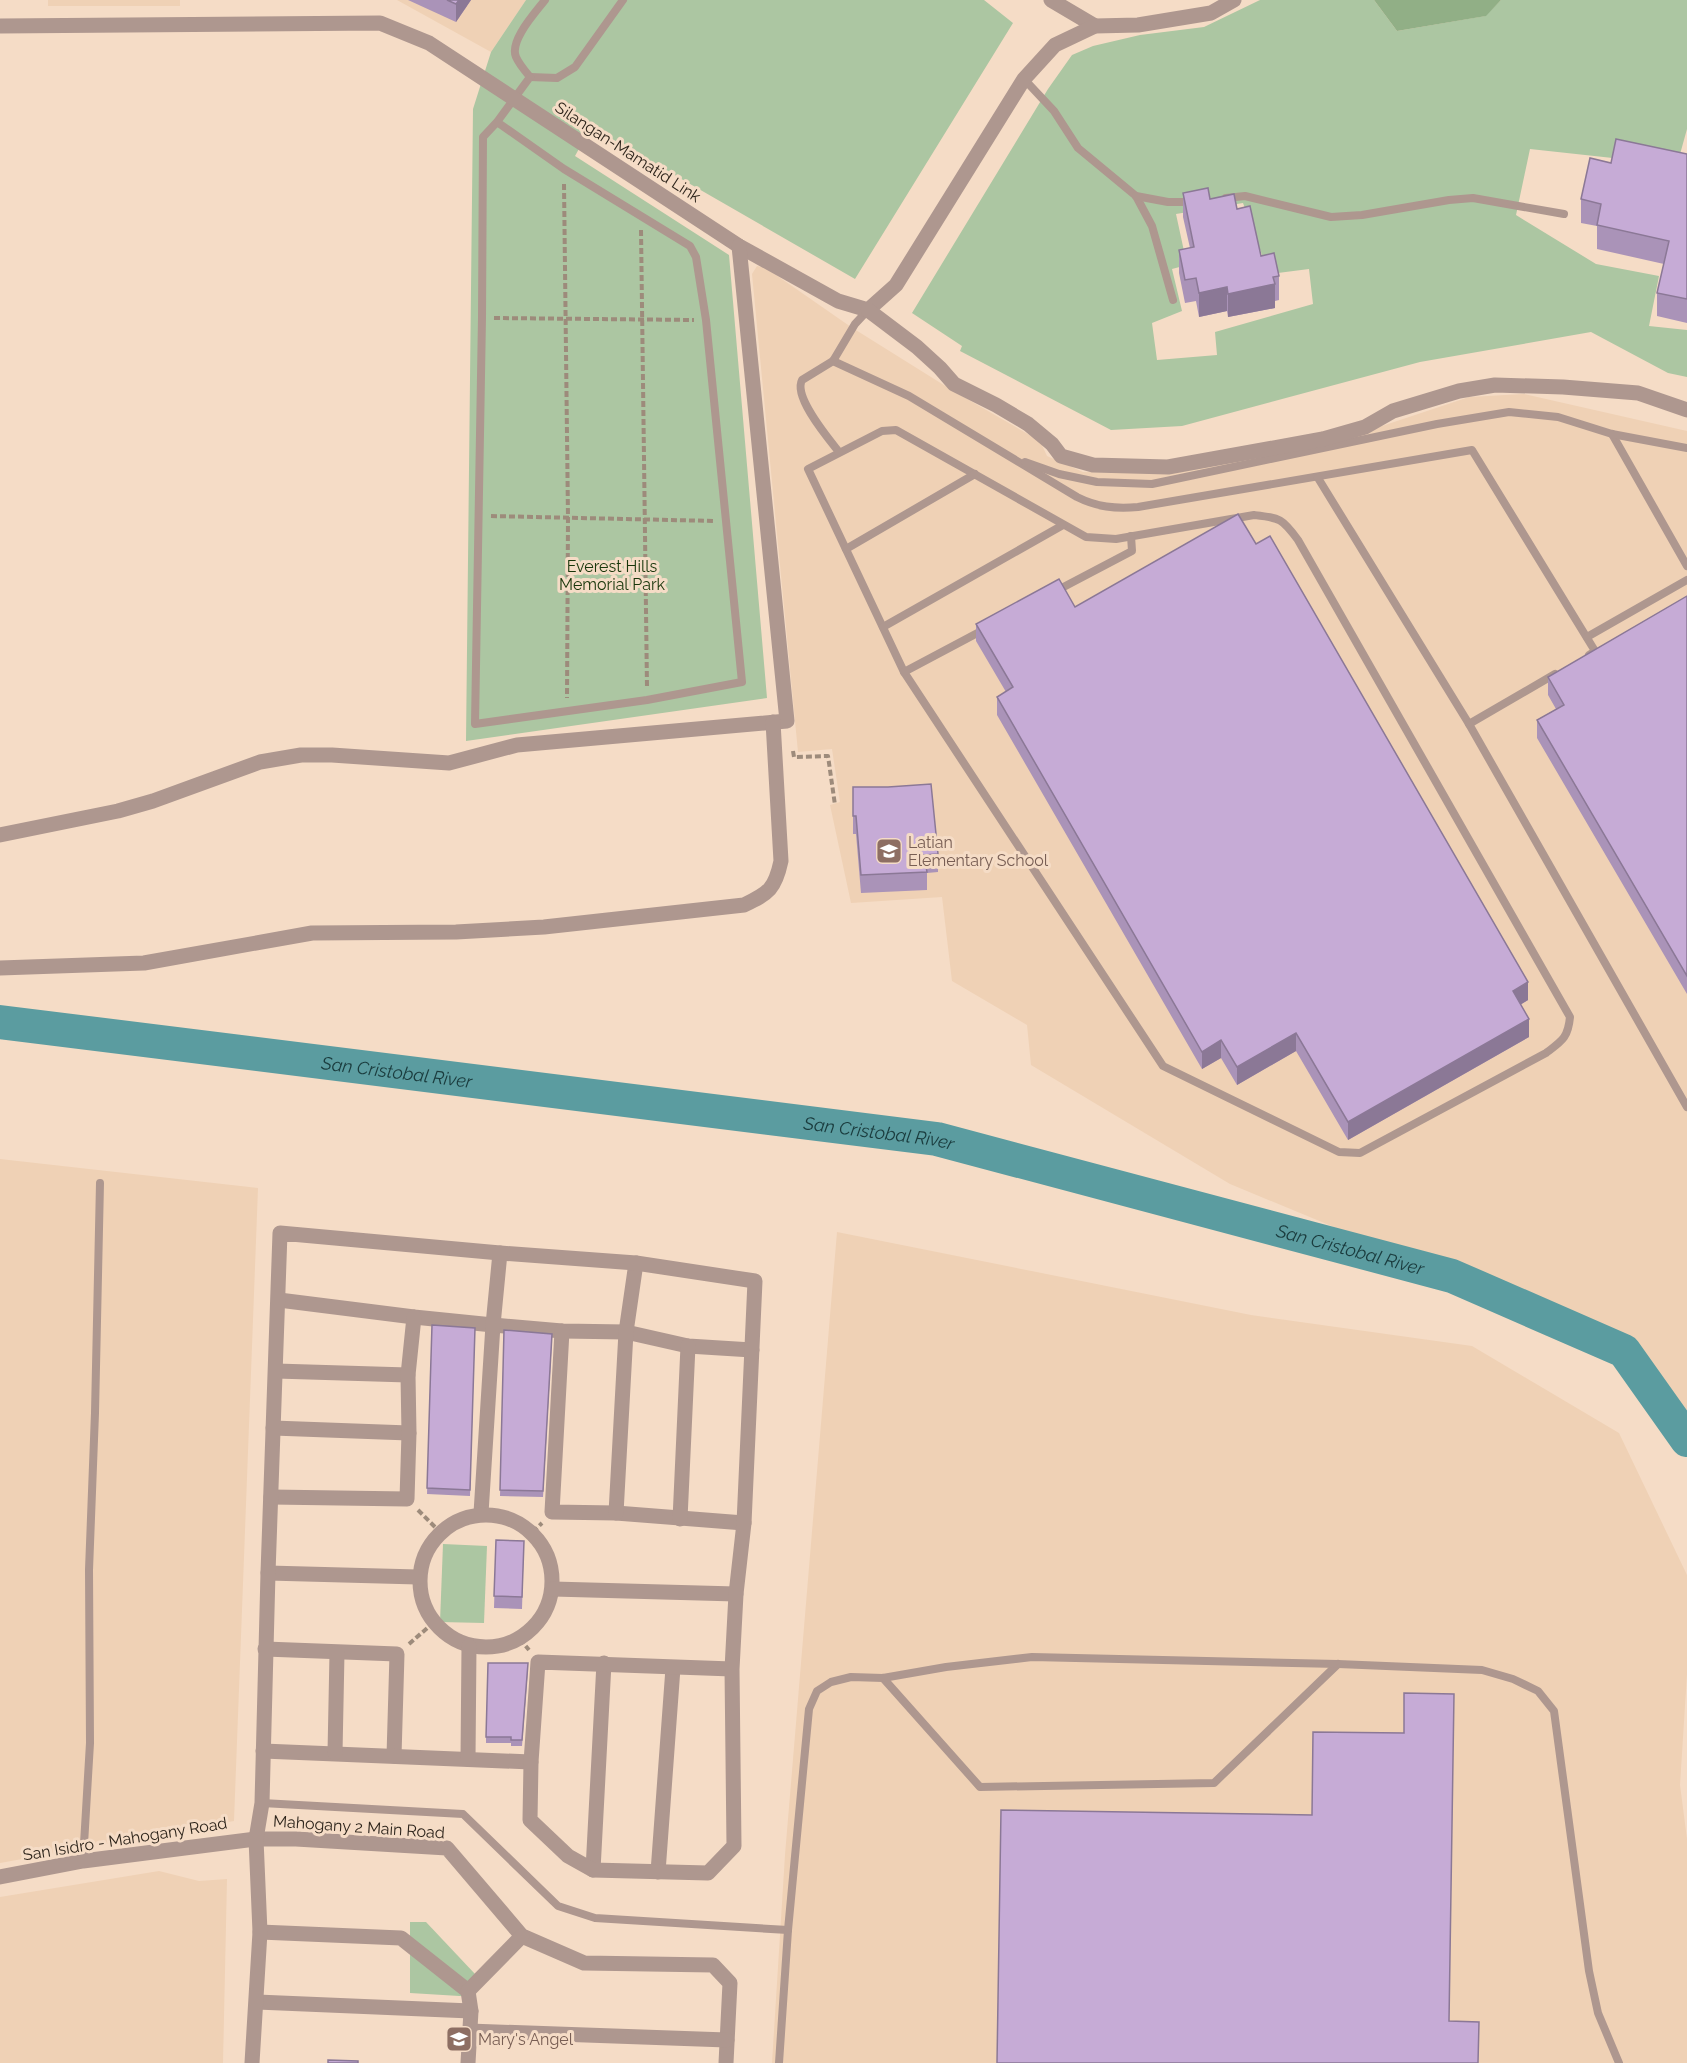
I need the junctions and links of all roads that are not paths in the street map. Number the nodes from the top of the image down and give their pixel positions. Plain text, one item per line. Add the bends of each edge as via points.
1 (545, 0) edge
2 (623, 0) edge
3 (1051, 0) edge
4 (1234, 0) edge
5 (0, 26) edge
6 (1095, 26) junction
7 (530, 77) junction
8 (1024, 79) junction
9 (514, 98) junction
10 (497, 122) junction
11 (1136, 196) junction
12 (1222, 199) edge
13 (1199, 202) edge
14 (1564, 214) dead end
15 (739, 246) junction
16 (1173, 300) dead end
17 (868, 310) junction
18 (833, 360) junction
19 (1687, 410) edge
20 (1612, 434) junction
21 (1687, 448) edge
22 (838, 452) junction
23 (1008, 455) junction
24 (975, 474) junction
25 (1318, 478) junction
26 (1063, 525) junction
27 (1131, 536) junction
28 (846, 549) junction
29 (1687, 566) edge
30 (1687, 580) edge
31 (1049, 595) edge
32 (997, 622) edge
33 (883, 627) junction
34 (1587, 637) junction
35 (1586, 657) edge
36 (1566, 668) edge
37 (904, 672) junction
38 (780, 721) junction
39 (1469, 724) junction
40 (0, 835) edge
41 (0, 968) edge
42 (1687, 1107) edge
43 (100, 1183) dead end
44 (500, 1253) junction
45 (636, 1263) junction
46 (279, 1300) junction
47 (414, 1317) junction
48 (493, 1325) junction
49 (562, 1331) junction
50 (626, 1332) junction
51 (688, 1346) junction
52 (752, 1350) junction
53 (276, 1371) junction
54 (408, 1375) junction
55 (273, 1428) junction
56 (409, 1433) junction
57 (271, 1497) junction
58 (481, 1513) junction
59 (616, 1513) junction
60 (680, 1519) junction
61 (744, 1523) junction
62 (267, 1573) junction
63 (418, 1577) junction
64 (553, 1589) junction
65 (736, 1594) junction
66 (469, 1646) junction
67 (265, 1649) junction
68 (337, 1653) junction
69 (604, 1663) junction
70 (1338, 1664) junction
71 (673, 1668) junction
72 (732, 1669) junction
73 (883, 1678) junction
74 (263, 1751) junction
75 (335, 1753) junction
76 (394, 1756) junction
77 (468, 1759) junction
78 (531, 1762) junction
79 (262, 1803) junction
80 (256, 1839) junction
81 (83, 1861) junction
82 (593, 1870) junction
83 (658, 1872) junction
84 (0, 1877) edge
85 (788, 1930) junction
86 (260, 1932) junction
87 (522, 1936) junction
88 (468, 1992) junction
89 (257, 2002) junction
90 (471, 2011) junction
91 (469, 2031) junction
92 (727, 2040) junction
93 (252, 2063) edge
94 (468, 2063) edge
95 (726, 2063) edge
96 (779, 2063) edge
97 (1619, 2063) edge

1 - 7 lane via 518,36 515,47 516,56
2 - 7 lane via 575,67 557,78
3 - 6 street
4 - 6 street via 1211,13 1138,25
5 - 9 street, Silangan-Mamatid Link via 380,23 429,43
6 - 8 street via 1055,45
7 - 9 lane
8 - 11 lane via 1054,111 1078,148
8 - 17 street via 896,285
9 - 10 lane
9 - 15 street, Silangan-Mamatid Link
10 - 10 lane via 564,169 690,246 696,257 706,320 741,682 647,700 475,724 483,137
11 - 13 lane
11 - 16 lane via 1152,226
12 - 14 lane via 1245,196 1331,217 1473,198
15 - 17 street, Silangan-Mamatid Link via 838,301
15 - 38 street
17 - 18 lane
17 - 19 street via 917,347 954,384 1028,424 1062,456 1094,465 1168,467 1323,439 1365,427 1392,411 1495,385 1638,393
18 - 22 lane via 802,380 800,392
18 - 23 lane via 909,396
20 - 21 lane
20 - 23 lane via 1558,417 1509,412 1152,484 1097,482 1059,474
20 - 29 lane
22 - 24 lane via 882,431 896,430
22 - 28 lane via 808,469
23 - 25 lane via 1088,502 1119,509
24 - 26 lane
24 - 28 lane
25 - 34 lane via 1472,450
25 - 39 lane
26 - 27 lane via 1086,537
26 - 33 lane
27 - 31 lane via 1132,551
27 - 37 lane via 1254,515 1275,517 1286,523 1570,1017 1565,1038 1536,1059 1360,1153 1349,1154 1163,1066
28 - 33 lane
30 - 34 lane
32 - 37 lane
33 - 37 lane
34 - 35 lane via 1595,651
36 - 39 lane
38 - 40 street via 517,745 449,763 301,755 260,762 118,811
38 - 41 street via 781,861 777,880 764,895 744,905 544,927 312,933 144,963
39 - 42 lane
43 - 81 lane via 89,1570 90,1743
44 - 45 street
44 - 46 street via 280,1233
44 - 48 street
45 - 50 street
45 - 52 street via 755,1281
46 - 47 street
46 - 53 street
47 - 48 street
47 - 54 street
48 - 49 street
48 - 58 street
49 - 50 street
49 - 59 street via 552,1512
50 - 51 street
50 - 59 street
51 - 52 street
51 - 60 street
52 - 61 street
53 - 54 street
53 - 55 street
54 - 56 street
55 - 56 street
55 - 57 street
56 - 57 street via 407,1499
57 - 62 street
58 - 63 street via 439,1532
58 - 64 street via 509,1517 533,1532 549,1558
59 - 60 street
60 - 61 street
61 - 65 street
62 - 63 street
62 - 67 street
63 - 66 street via 421,1601 433,1623 449,1637
64 - 65 street
64 - 66 street via 536,1626 520,1639
65 - 72 street
66 - 77 street
67 - 68 street
67 - 74 street
68 - 75 street
68 - 76 street via 397,1654
69 - 71 street
69 - 78 street via 538,1662
69 - 82 street
70 - 73 lane via 1032,1657
70 - 73 lane via 1214,1783 981,1787
70 - 97 lane via 1482,1670 1538,1691 1554,1712 1589,1971 1598,2013
71 - 72 street
71 - 83 street
72 - 83 street via 734,1846 708,1873
73 - 85 lane via 851,1677 831,1682 818,1691 809,1709
74 - 75 street
74 - 79 street
75 - 76 street
76 - 77 street
77 - 78 street
78 - 82 street via 530,1820 568,1856
79 - 80 street
79 - 85 lane via 463,1814 558,1906 595,1918
80 - 81 street, San Isidro - Mahogany Road
80 - 86 street
80 - 87 street, Mahogany 2 Main Road via 447,1848
81 - 84 street, San Isidro - Mahogany Road
82 - 83 street
85 - 96 lane
86 - 88 street via 401,1938
86 - 89 street
87 - 88 street
87 - 92 street via 584,1963 713,1965 730,1983
88 - 90 street
89 - 90 street
89 - 93 street
90 - 91 street
91 - 92 street
91 - 94 street
92 - 95 street

